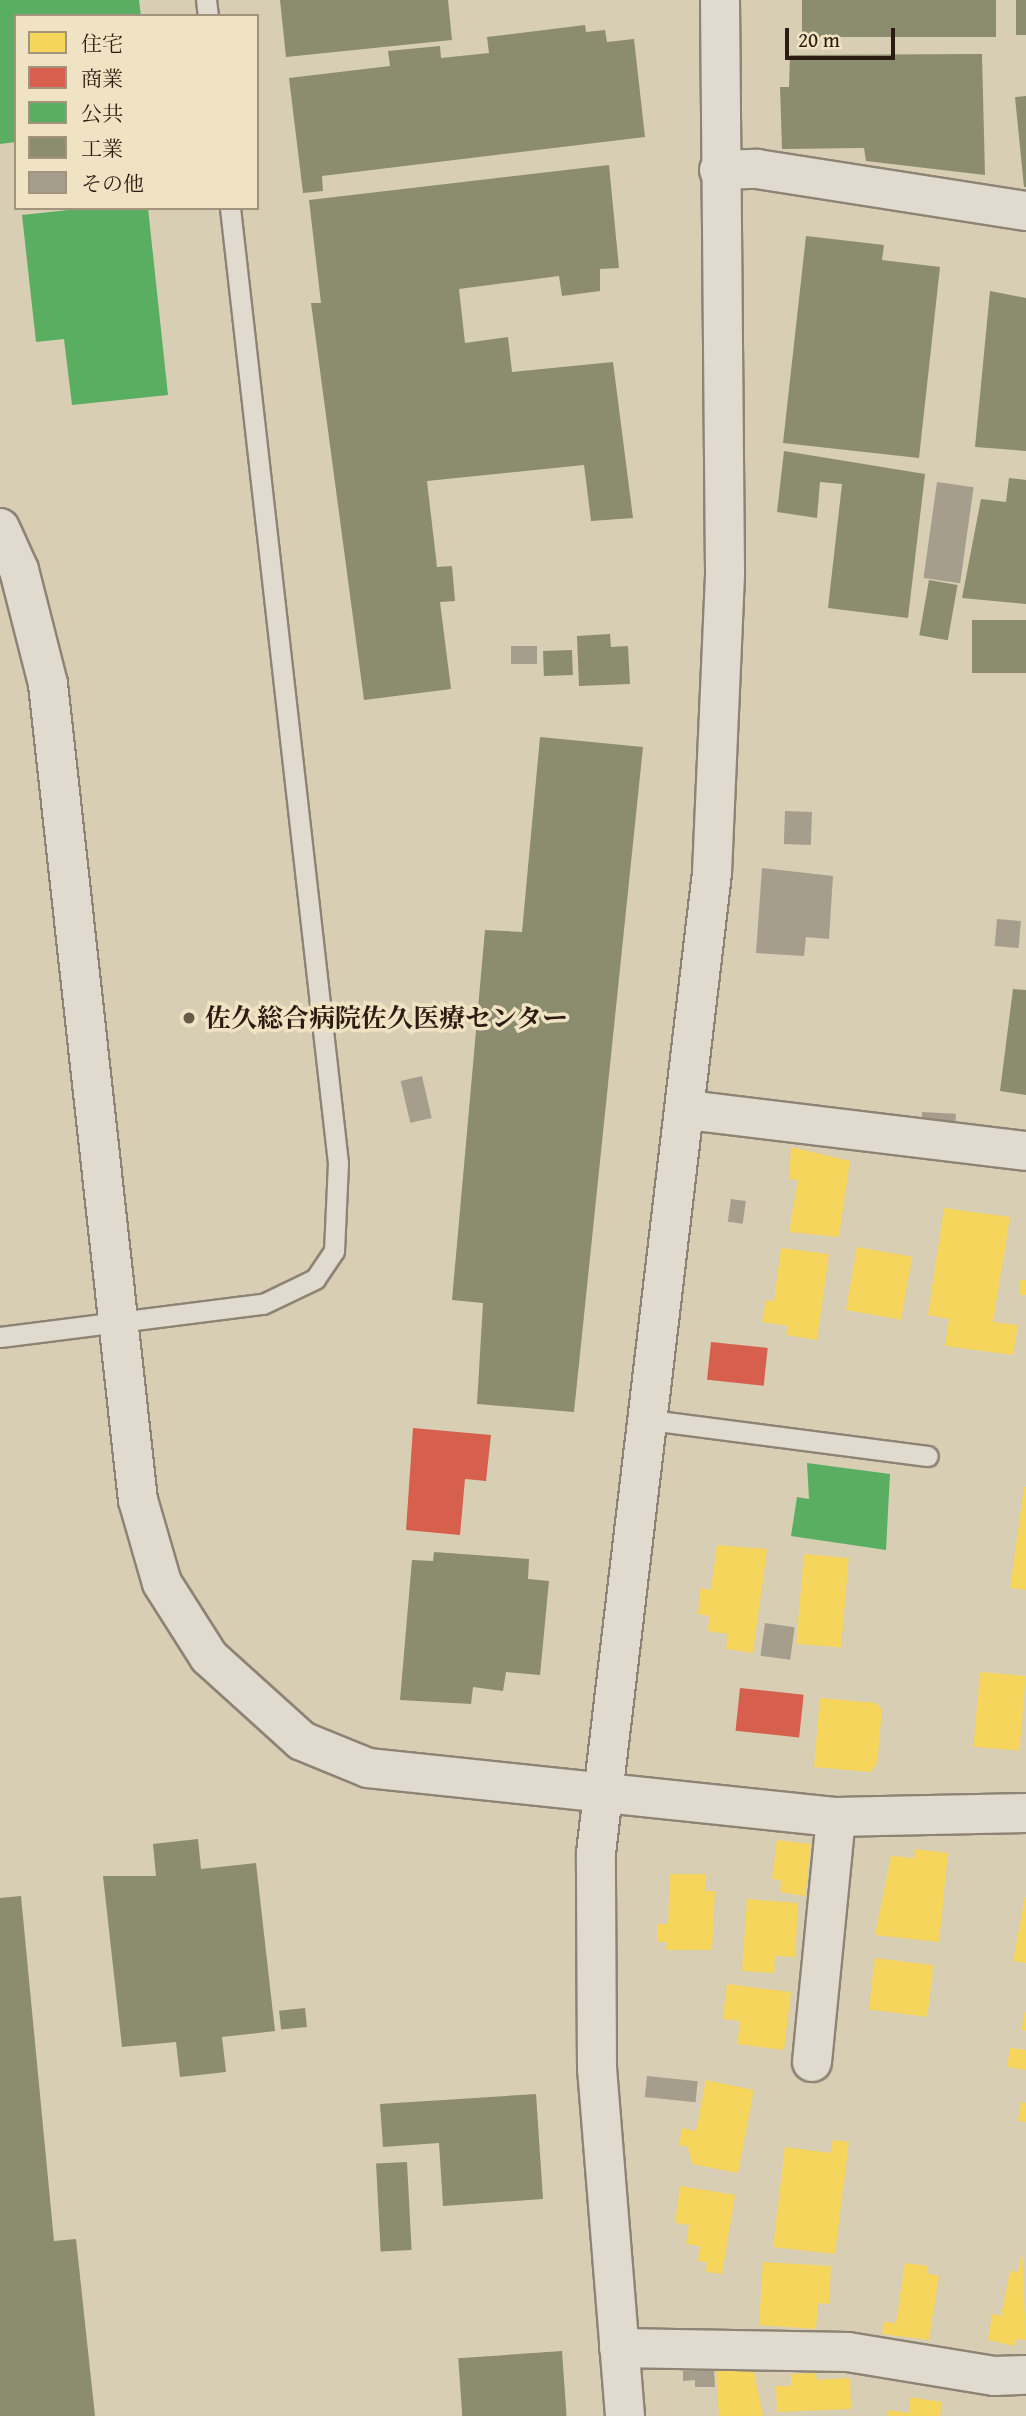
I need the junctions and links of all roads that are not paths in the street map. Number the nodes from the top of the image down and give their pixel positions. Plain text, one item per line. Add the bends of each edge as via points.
1 (720, 0) edge
2 (719, 170) junction
3 (230, 210) edge
4 (1026, 211) edge
5 (0, 528) edge
6 (687, 1110) junction
7 (1026, 1151) edge
8 (120, 1321) junction
9 (0, 1337) edge
10 (650, 1420) junction
11 (928, 1456) dead end
12 (604, 1789) junction
13 (1026, 1813) edge
14 (836, 1817) junction
15 (812, 2062) dead end
16 (619, 2348) junction
17 (1026, 2375) edge
18 (625, 2416) edge

1 - 2 street
2 - 4 street via 757,169
2 - 6 street via 722,724
3 - 8 lane via 340,1218 334,1251 315,1279 293,1295
5 - 8 street via 19,570 48,684
6 - 7 street
6 - 10 street
8 - 9 lane
8 - 12 street via 138,1500 162,1583 209,1657 259,1709 302,1741 368,1768
10 - 11 lane
10 - 12 street
12 - 14 street via 647,1802
12 - 16 street via 593,1982
13 - 14 street
14 - 15 street
16 - 17 street via 848,2352 994,2376
16 - 18 street

